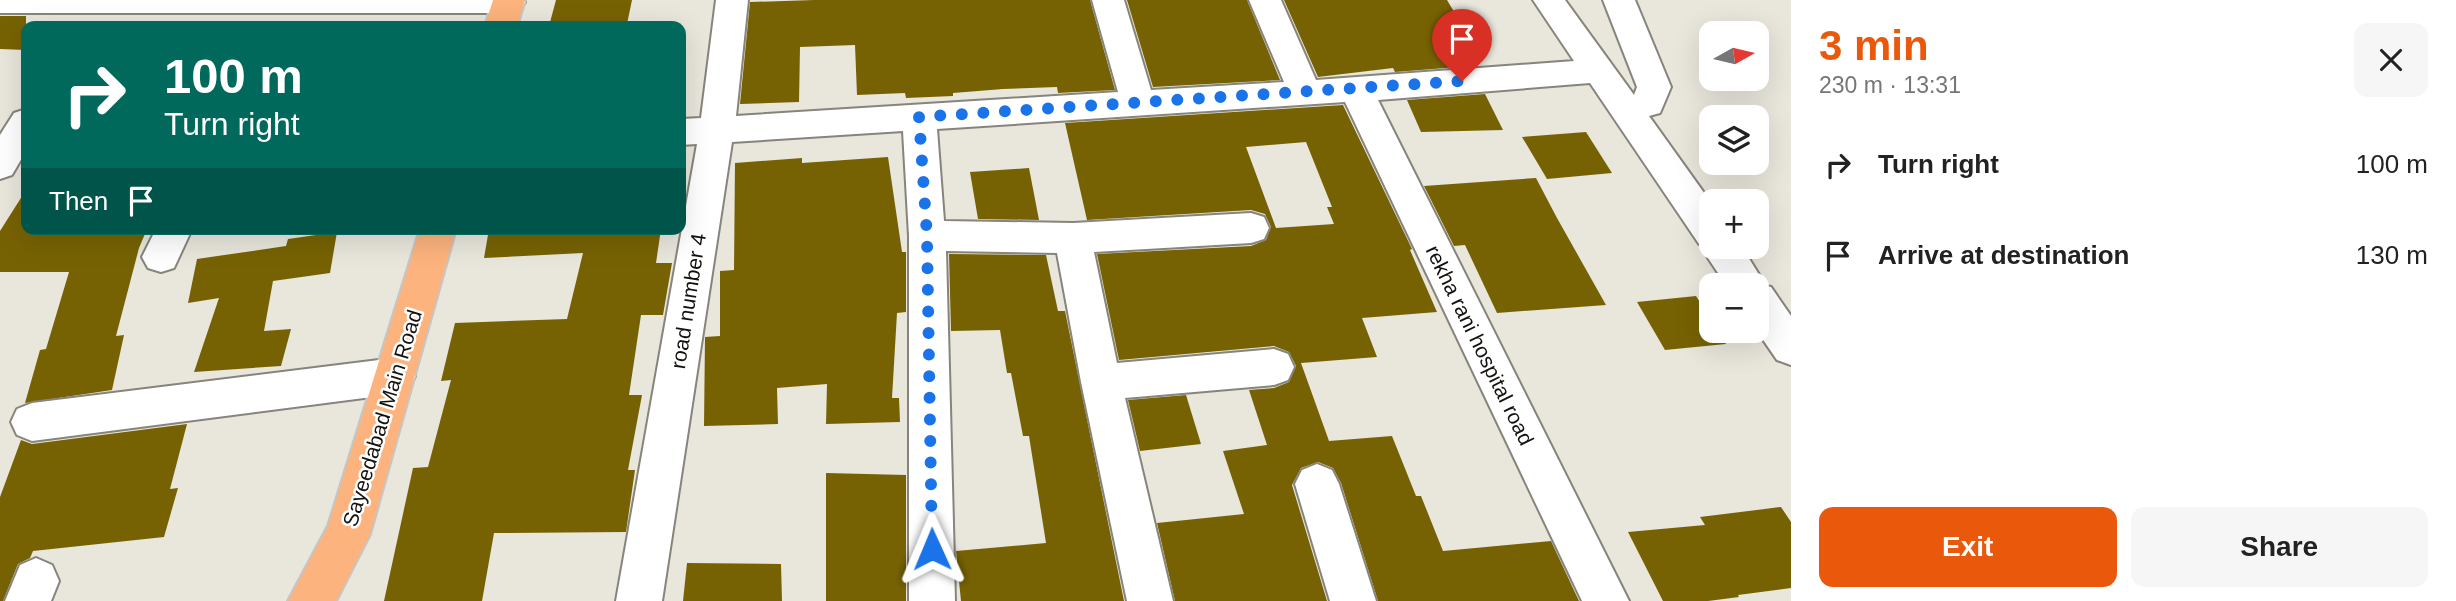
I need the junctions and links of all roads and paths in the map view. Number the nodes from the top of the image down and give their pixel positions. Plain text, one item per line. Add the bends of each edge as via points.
1 (100, 0) edge
2 (732, 0) edge
3 (1108, 0) edge
4 (1265, 0) edge
5 (1549, 0) edge
6 (1619, 0) edge
7 (0, 2) edge
8 (275, 10) edge
9 (506, 10) edge
10 (87, 21) edge
11 (1597, 71) junction
12 (1355, 88) junction
13 (1305, 93) junction
14 (1138, 102) junction
15 (1626, 110) junction
16 (919, 117) junction
17 (21, 130) edge
18 (699, 131) edge
19 (0, 165) edge
20 (1699, 214) edge
21 (1251, 228) dead end
22 (686, 233) edge
23 (437, 235) edge
24 (686, 235) edge
25 (927, 236) junction
26 (1073, 238) junction
27 (1769, 316) edge
28 (1791, 348) edge
29 (1274, 367) dead end
30 (395, 376) junction
31 (1101, 382) junction
32 (32, 422) dead end
33 (1317, 484) dead end
34 (311, 601) edge
35 (639, 601) edge
36 (932, 601) edge
37 (1150, 601) edge
38 (1353, 601) edge
39 (1606, 601) edge

1 - 7 street
1 - 8 street
1 - 10 street
2 - 18 street, road number 4
3 - 14 street
4 - 13 street
5 - 11 street
6 - 15 street via 1654,87 1648,104
8 - 9 street
11 - 12 street
11 - 15 street
12 - 13 street
12 - 39 street, rekha rani hospital road
13 - 14 street
14 - 16 street
15 - 20 street
16 - 18 street
16 - 25 street
17 - 19 street
18 - 22 street, road number 4
21 - 26 street
23 - 30 main road, Sayeedabad Main Road
24 - 35 street, road number 4
25 - 26 street
25 - 36 street
26 - 31 street
27 - 28 street
29 - 31 street
30 - 32 street
30 - 34 main road, Sayeedabad Main Road via 348,534
31 - 37 street
33 - 38 street

